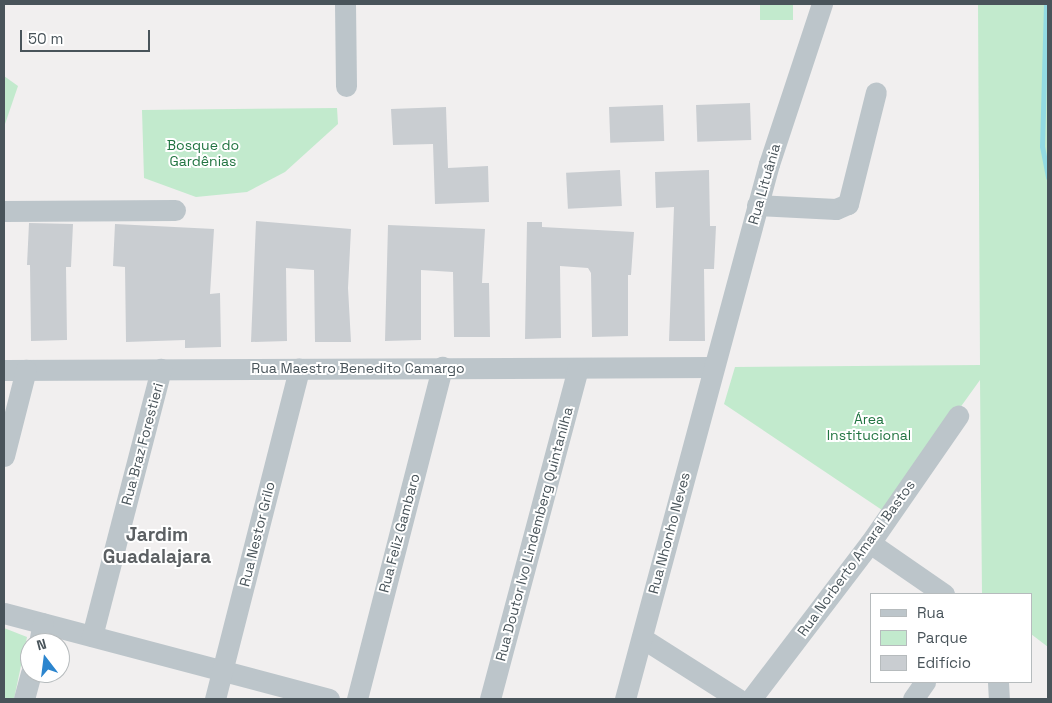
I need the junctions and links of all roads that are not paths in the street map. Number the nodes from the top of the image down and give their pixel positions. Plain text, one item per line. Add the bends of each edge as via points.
1 (345, 4) edge
2 (822, 4) edge
3 (346, 86) dead end
4 (876, 92) dead end
5 (757, 205) junction
6 (176, 210) dead end
7 (4, 211) edge
8 (713, 367) junction
9 (299, 368) junction
10 (442, 368) junction
11 (161, 369) junction
12 (578, 369) junction
13 (4, 370) edge
14 (26, 370) junction
15 (958, 416) dead end
16 (4, 456) edge
17 (870, 543) junction
18 (943, 593) edge
19 (4, 613) edge
20 (41, 633) edge
21 (70, 635) edge
22 (92, 636) junction
23 (642, 638) junction
24 (28, 683) edge
25 (219, 683) edge
26 (924, 683) edge
27 (998, 683) edge
28 (24, 699) edge
29 (272, 699) edge
30 (329, 699) edge
31 (356, 699) edge
32 (490, 699) edge
33 (625, 699) edge
34 (738, 699) edge
35 (752, 699) edge
36 (914, 699) edge
37 (998, 699) edge

1 - 3 street
2 - 5 street, Rua Lituânia
4 - 5 street via 848,204 836,209
5 - 8 street, Rua Lituânia
6 - 7 street
8 - 12 street, Rua Maestro Benedito Camargo
8 - 23 street, Rua Nhonho Neves
9 - 10 street, Rua Maestro Benedito Camargo
9 - 11 street, Rua Maestro Benedito Camargo
9 - 25 street, Rua Nestor Grilo
10 - 12 street, Rua Maestro Benedito Camargo
10 - 31 street, Rua Feliz Gambaro
11 - 14 street, Rua Maestro Benedito Camargo
11 - 22 street, Rua Braz Forestieri
12 - 32 street, Rua Doutor Ivo Lindemberg Quintanilha
13 - 14 street, Rua Maestro Benedito Camargo
14 - 16 street
15 - 17 street, Rua Norberto Amaral Bastos
17 - 18 street
17 - 35 street, Rua Norberto Amaral Bastos
19 - 20 street
21 - 22 street
22 - 25 street via 198,663
23 - 33 street, Rua Nhonho Neves
23 - 34 street
24 - 28 street
25 - 29 street
25 - 30 street
26 - 36 street
27 - 37 street

